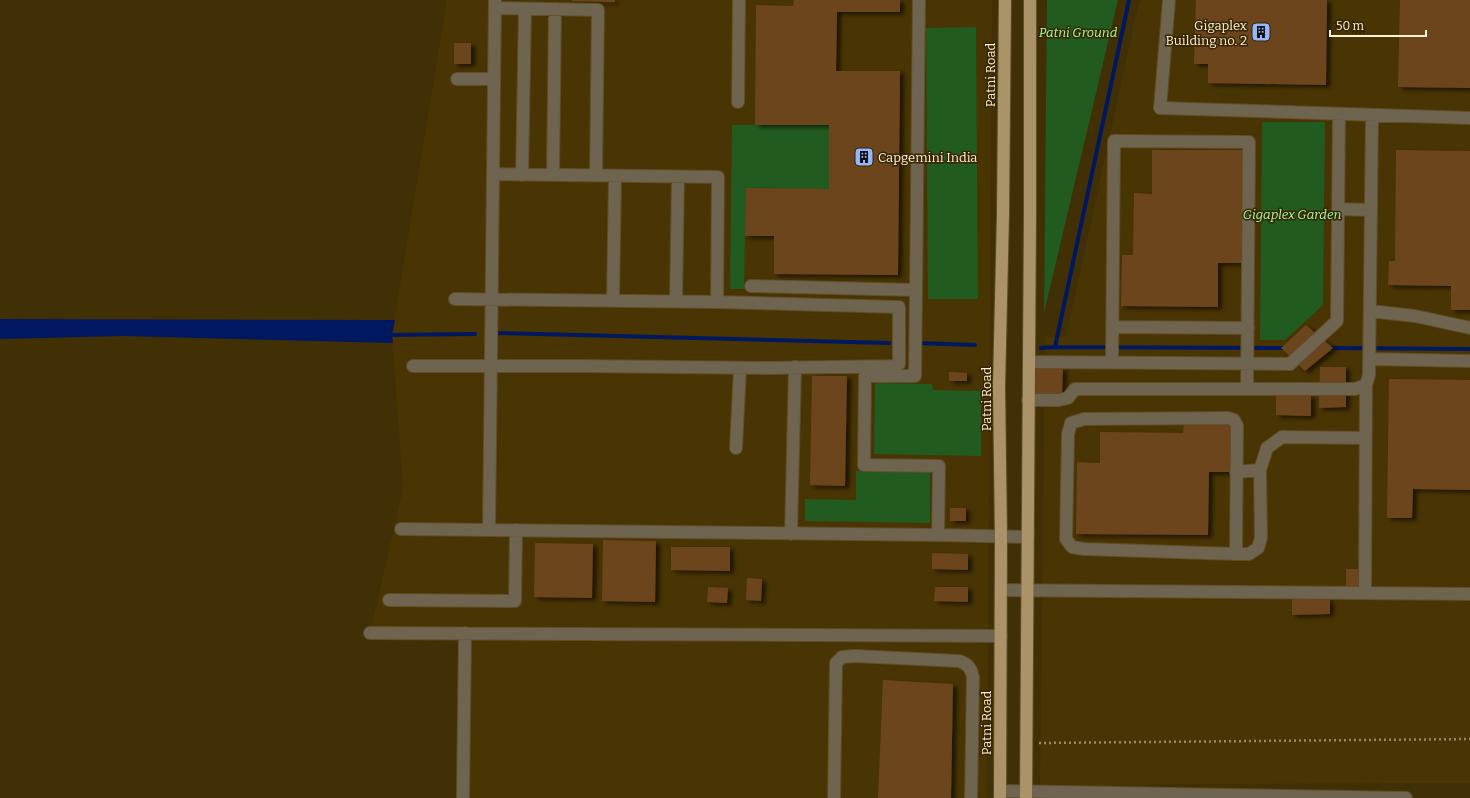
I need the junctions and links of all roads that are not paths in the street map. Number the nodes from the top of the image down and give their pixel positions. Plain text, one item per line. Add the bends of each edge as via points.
1 (739, 0) edge
2 (919, 0) edge
3 (1005, 0) edge
4 (1030, 0) edge
5 (1169, 0) edge
6 (495, 4) edge
7 (525, 9) junction
8 (556, 9) junction
9 (457, 79) dead end
10 (494, 79) junction
11 (738, 102) dead end
12 (1339, 115) junction
13 (1372, 115) junction
14 (1470, 118) edge
15 (493, 174) junction
16 (522, 175) junction
17 (553, 175) junction
18 (596, 176) junction
19 (615, 176) junction
20 (678, 177) junction
21 (1338, 210) junction
22 (1371, 210) junction
23 (751, 286) dead end
24 (916, 290) junction
25 (454, 298) dead end
26 (492, 299) junction
27 (613, 301) junction
28 (676, 302) junction
29 (717, 302) junction
30 (899, 307) junction
31 (915, 310) junction
32 (1370, 312) junction
33 (1470, 328) edge
34 (1112, 332) junction
35 (1248, 334) junction
36 (1112, 357) junction
37 (1369, 359) junction
38 (1248, 360) junction
39 (1470, 361) edge
40 (1029, 362) junction
41 (413, 366) dead end
42 (490, 366) junction
43 (795, 367) junction
44 (740, 368) junction
45 (1366, 385) junction
46 (1247, 389) junction
47 (1028, 400) junction
48 (1365, 438) junction
49 (736, 448) dead end
50 (1260, 470) junction
51 (1236, 472) junction
52 (401, 529) dead end
53 (489, 530) junction
54 (516, 530) junction
55 (791, 534) junction
56 (938, 535) junction
57 (1001, 537) junction
58 (1028, 537) junction
59 (1236, 554) junction
60 (1001, 590) junction
61 (1027, 590) junction
62 (1365, 593) junction
63 (1470, 594) edge
64 (388, 600) dead end
65 (370, 633) dead end
66 (465, 633) junction
67 (1001, 636) junction
68 (1000, 794) edge
69 (1026, 795) edge
70 (463, 798) edge
71 (834, 798) edge
72 (971, 798) edge
73 (1406, 798) edge

1 - 11 street
2 - 24 street
3 - 57 main road, Patni Road via 999,386
4 - 40 main road
5 - 12 street via 1160,108
6 - 7 street
6 - 10 street
7 - 8 street
7 - 16 street
8 - 17 street
8 - 18 street via 598,10
9 - 10 street
10 - 15 street
12 - 13 street
12 - 21 street
13 - 14 street
13 - 22 street
15 - 16 street
15 - 26 street
16 - 17 street
17 - 18 street
18 - 19 street
19 - 20 street
19 - 27 street
20 - 28 street
20 - 29 street via 718,177
21 - 22 street
21 - 38 street via 1337,321 1290,364
22 - 32 street
23 - 24 street
24 - 31 street
25 - 26 street
26 - 27 street
26 - 42 street
27 - 28 street
28 - 29 street
29 - 30 street
30 - 31 street
30 - 43 street via 900,357 896,366
31 - 56 street via 915,376 865,376 864,465 939,466
32 - 33 street via 1415,316
32 - 37 street
34 - 35 street
34 - 35 street via 1114,141 1250,142
34 - 36 street
35 - 38 street
36 - 38 street
36 - 40 street
37 - 39 street
37 - 45 street
38 - 46 street
40 - 47 main road
41 - 42 street
42 - 44 street
42 - 53 street
43 - 44 street
43 - 55 street
44 - 49 street
45 - 46 street via 1355,389
45 - 48 street
46 - 47 street via 1076,389 1068,398
47 - 58 main road
48 - 50 street via 1282,437 1267,448
48 - 62 street
50 - 51 street
50 - 59 street via 1261,538 1258,548 1249,554
51 - 59 street
51 - 59 street via 1237,426 1234,420 1228,418 1084,419 1071,423 1068,434 1066,539 1072,547
52 - 53 street
53 - 54 street
54 - 55 street
54 - 64 street via 515,601
55 - 56 street
56 - 57 street
57 - 58 street
57 - 60 main road, Patni Road
58 - 61 main road
60 - 61 street
60 - 67 main road, Patni Road
61 - 62 street
61 - 69 main road
62 - 63 street
65 - 66 street
66 - 67 street
66 - 70 street
67 - 68 main road, Patni Road
68 - 69 street
69 - 73 street
71 - 72 street via 836,663 842,657 855,656 959,661 972,670

